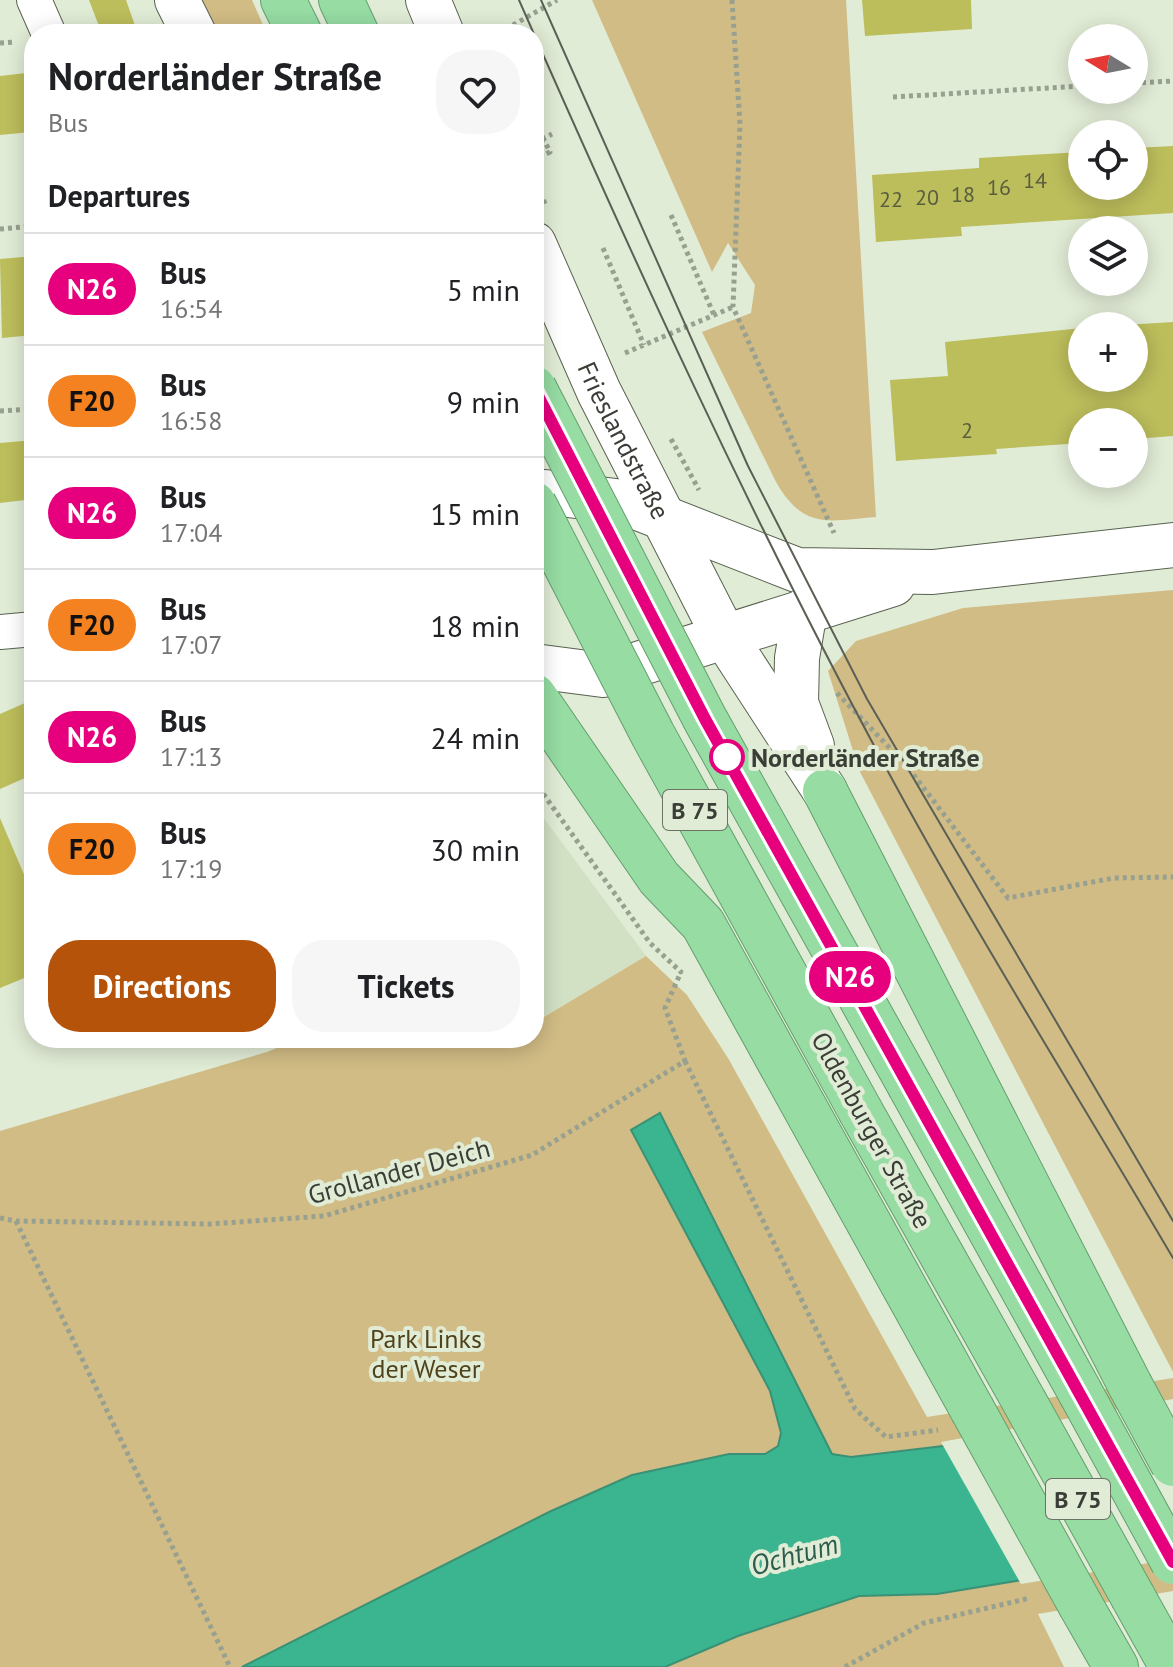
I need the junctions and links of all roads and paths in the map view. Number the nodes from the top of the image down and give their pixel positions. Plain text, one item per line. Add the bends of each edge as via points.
1 (34, 0) edge
2 (177, 0) edge
3 (283, 0) edge
4 (341, 0) edge
5 (428, 0) edge
6 (557, 0) edge
7 (732, 0) edge
8 (45, 24) edge
9 (189, 24) edge
10 (295, 24) edge
11 (352, 24) edge
12 (438, 24) edge
13 (515, 24) edge
14 (1173, 81) edge
15 (1148, 82) edge
16 (1068, 87) edge
17 (893, 97) dead end
18 (552, 134) dead end
19 (544, 138) edge
20 (544, 140) edge
21 (544, 155) edge
22 (671, 215) dead end
23 (24, 227) edge
24 (0, 229) edge
25 (603, 248) dead end
26 (544, 267) edge
27 (733, 307) junction
28 (714, 315) junction
29 (644, 345) junction
30 (613, 358) dead end
31 (544, 407) edge
32 (24, 410) edge
33 (0, 411) edge
34 (669, 437) dead end
35 (544, 492) edge
36 (667, 519) junction
37 (544, 523) edge
38 (725, 542) junction
39 (1173, 545) edge
40 (852, 571) junction
41 (933, 572) junction
42 (805, 610) junction
43 (24, 630) edge
44 (0, 632) edge
45 (723, 634) junction
46 (544, 667) edge
47 (832, 687) dead end
48 (544, 711) edge
49 (825, 791) junction
50 (1173, 877) edge
51 (681, 972) dead end
52 (685, 1061) junction
53 (0, 1218) edge
54 (16, 1221) junction
55 (925, 1432) dead end
56 (1173, 1464) edge
57 (1173, 1562) edge
58 (1018, 1600) dead end
59 (230, 1667) edge
60 (845, 1667) edge
61 (1116, 1667) edge
62 (1172, 1667) edge

1 - 8 street
2 - 9 street
3 - 10 highway
4 - 11 highway
5 - 12 street
6 - 13 path
7 - 27 path via 740,124
14 - 15 path
16 - 17 path
18 - 19 path
20 - 21 path via 550,152
22 - 28 path
23 - 24 path
25 - 29 path
26 - 36 street, Frieslandstraße via 599,392
27 - 28 path
27 - 40 path
28 - 29 path
29 - 30 path
31 - 57 highway, Oldenburger Straße / B 75, bridge via 705,719
32 - 33 path
34 - 38 path, Frieslandstraße
35 - 36 street via 623,502
36 - 38 street
36 - 45 street, Frieslandstraße
37 - 62 highway, Oldenburger Straße / B 75, bridge via 653,735
38 - 40 street via 797,570
39 - 41 street
40 - 41 street
41 - 42 street
42 - 45 street
42 - 49 street via 796,703
43 - 44 street
45 - 46 street via 603,675
45 - 49 street, Frieslandstraße
47 - 50 path via 906,765 1008,898 1114,878
48 - 61 highway, bridge via 659,878 703,924
49 - 56 highway, bridge
51 - 52 path via 665,1008
52 - 54 path, Grollander Deich via 532,1155 324,1216 210,1224
52 - 55 path via 855,1409 886,1437
53 - 54 path, Grollander Deich
54 - 59 path
58 - 60 path via 924,1623

